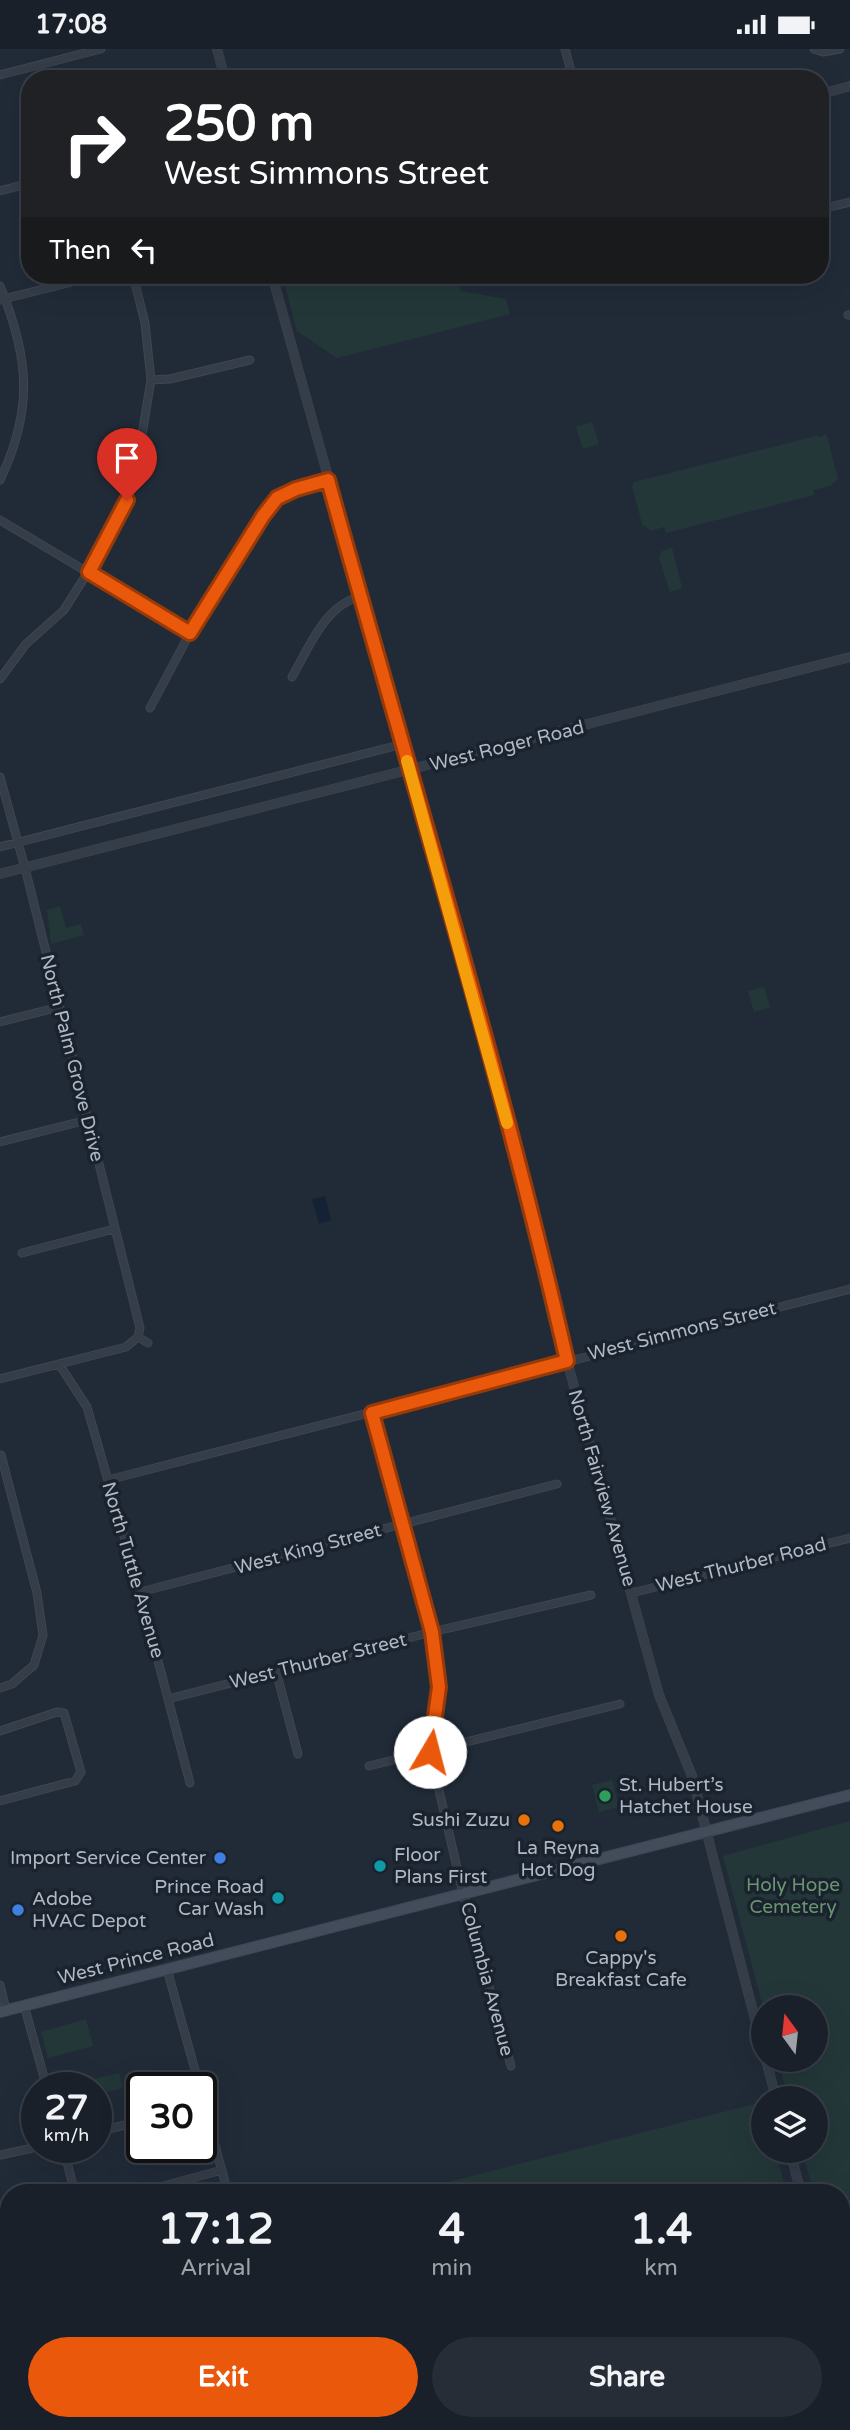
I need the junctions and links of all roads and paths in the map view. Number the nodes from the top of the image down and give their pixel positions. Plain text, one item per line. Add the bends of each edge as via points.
1 (101, 49) edge
2 (217, 49) edge
3 (565, 49) edge
4 (814, 49) edge
5 (840, 49) edge
6 (223, 70) edge
7 (571, 70) edge
8 (0, 75) edge
9 (850, 86) edge
10 (829, 92) edge
11 (21, 185) edge
12 (0, 191) edge
13 (850, 202) edge
14 (829, 207) edge
15 (65, 284) edge
16 (135, 284) edge
17 (274, 284) edge
18 (0, 286) edge
19 (3, 300) edge
20 (250, 360) dead end
21 (151, 380) junction
22 (0, 480) edge
23 (328, 480) junction
24 (0, 520) edge
25 (89, 572) junction
26 (361, 596) junction
27 (190, 633) junction
28 (850, 657) edge
29 (292, 677) dead end
30 (0, 679) edge
31 (150, 708) dead end
32 (402, 744) junction
33 (410, 771) junction
34 (0, 777) edge
35 (18, 842) junction
36 (0, 847) edge
37 (25, 868) junction
38 (0, 874) edge
39 (59, 1007) junction
40 (0, 1022) edge
41 (87, 1120) junction
42 (0, 1142) edge
43 (114, 1230) junction
44 (22, 1253) dead end
45 (850, 1289) edge
46 (137, 1338) junction
47 (148, 1343) dead end
48 (567, 1361) junction
49 (59, 1364) junction
50 (0, 1379) edge
51 (372, 1413) junction
52 (1, 1455) edge
53 (108, 1481) junction
54 (557, 1484) dead end
55 (402, 1524) junction
56 (850, 1538) edge
57 (140, 1592) junction
58 (632, 1593) junction
59 (590, 1594) dead end
60 (432, 1632) junction
61 (276, 1671) junction
62 (0, 1688) edge
63 (168, 1699) junction
64 (620, 1704) dead end
65 (0, 1731) edge
66 (430, 1752) junction
67 (298, 1754) dead end
68 (369, 1766) dead end
69 (190, 1783) dead end
70 (850, 1795) edge
71 (0, 1801) edge
72 (704, 1832) junction
73 (463, 1893) junction
74 (167, 1969) junction
75 (0, 1985) edge
76 (24, 2005) junction
77 (751, 2006) edge
78 (3, 2011) edge
79 (511, 2066) dead end
80 (43, 2072) edge
81 (196, 2072) edge
82 (21, 2150) edge
83 (217, 2153) edge
84 (0, 2155) edge
85 (67, 2163) edge
86 (793, 2163) edge
87 (222, 2170) junction
88 (73, 2184) edge
89 (171, 2184) edge
90 (226, 2184) edge
91 (799, 2184) edge

1 - 8 street
2 - 6 street
3 - 7 street
4 - 5 street
9 - 10 street
11 - 12 street
13 - 14 street
15 - 19 street
16 - 21 street
17 - 23 street, North Fairview Avenue
18 - 19 street
19 - 22 street via 11,310 24,362 24,390 18,434
20 - 21 street
21 - 25 street via 127,500
23 - 26 street, North Fairview Avenue
23 - 27 street via 277,498
24 - 25 street
25 - 27 street
25 - 30 street via 64,610 26,644
26 - 29 street via 334,609
26 - 32 street, North Fairview Avenue
27 - 31 street
28 - 33 street, West Roger Road
32 - 33 street, North Fairview Avenue
32 - 35 street, West Roger Road
33 - 37 street, West Roger Road
33 - 48 street, North Fairview Avenue via 531,1211
34 - 35 street, North Palm Grove Drive
35 - 36 street, West Roger Road
35 - 37 street, North Palm Grove Drive
37 - 38 street, West Roger Road
37 - 39 street, North Palm Grove Drive
39 - 40 street
39 - 41 street, North Palm Grove Drive
41 - 42 street
41 - 43 street, North Palm Grove Drive
43 - 44 street
43 - 46 street, North Palm Grove Drive via 139,1321
45 - 48 street, West Simmons Street
46 - 47 street
46 - 49 street via 126,1347
48 - 51 street, West Simmons Street
48 - 58 street, North Fairview Avenue
49 - 50 street
49 - 53 street, North Tuttle Avenue via 87,1406
51 - 53 street, West Simmons Street
51 - 55 street
52 - 62 street via 37,1593 43,1635 34,1665
53 - 57 street, North Tuttle Avenue
54 - 55 street, West King Street
55 - 57 street, West King Street
55 - 60 street
56 - 58 street, West Thurber Road
57 - 63 street, North Tuttle Avenue
58 - 72 street, North Fairview Avenue via 659,1695 692,1776
59 - 60 street, West Thurber Street
60 - 61 street, West Thurber Street
60 - 66 street via 439,1687
61 - 63 street, West Thurber Street
61 - 67 street
63 - 69 street, North Tuttle Avenue
64 - 66 street
65 - 71 street via 64,1713 81,1772 75,1781
66 - 68 street
66 - 73 street, Columbia Avenue
70 - 72 main road, West Prince Road
72 - 73 main road, West Prince Road
72 - 77 street, North Fairview Avenue
73 - 74 main road, West Prince Road
73 - 79 street, Columbia Avenue
74 - 76 main road, West Prince Road
74 - 81 street
75 - 78 street
76 - 78 main road, West Prince Road
76 - 80 street
82 - 84 street
83 - 87 street
85 - 88 street
86 - 91 street
87 - 89 street
87 - 90 street

